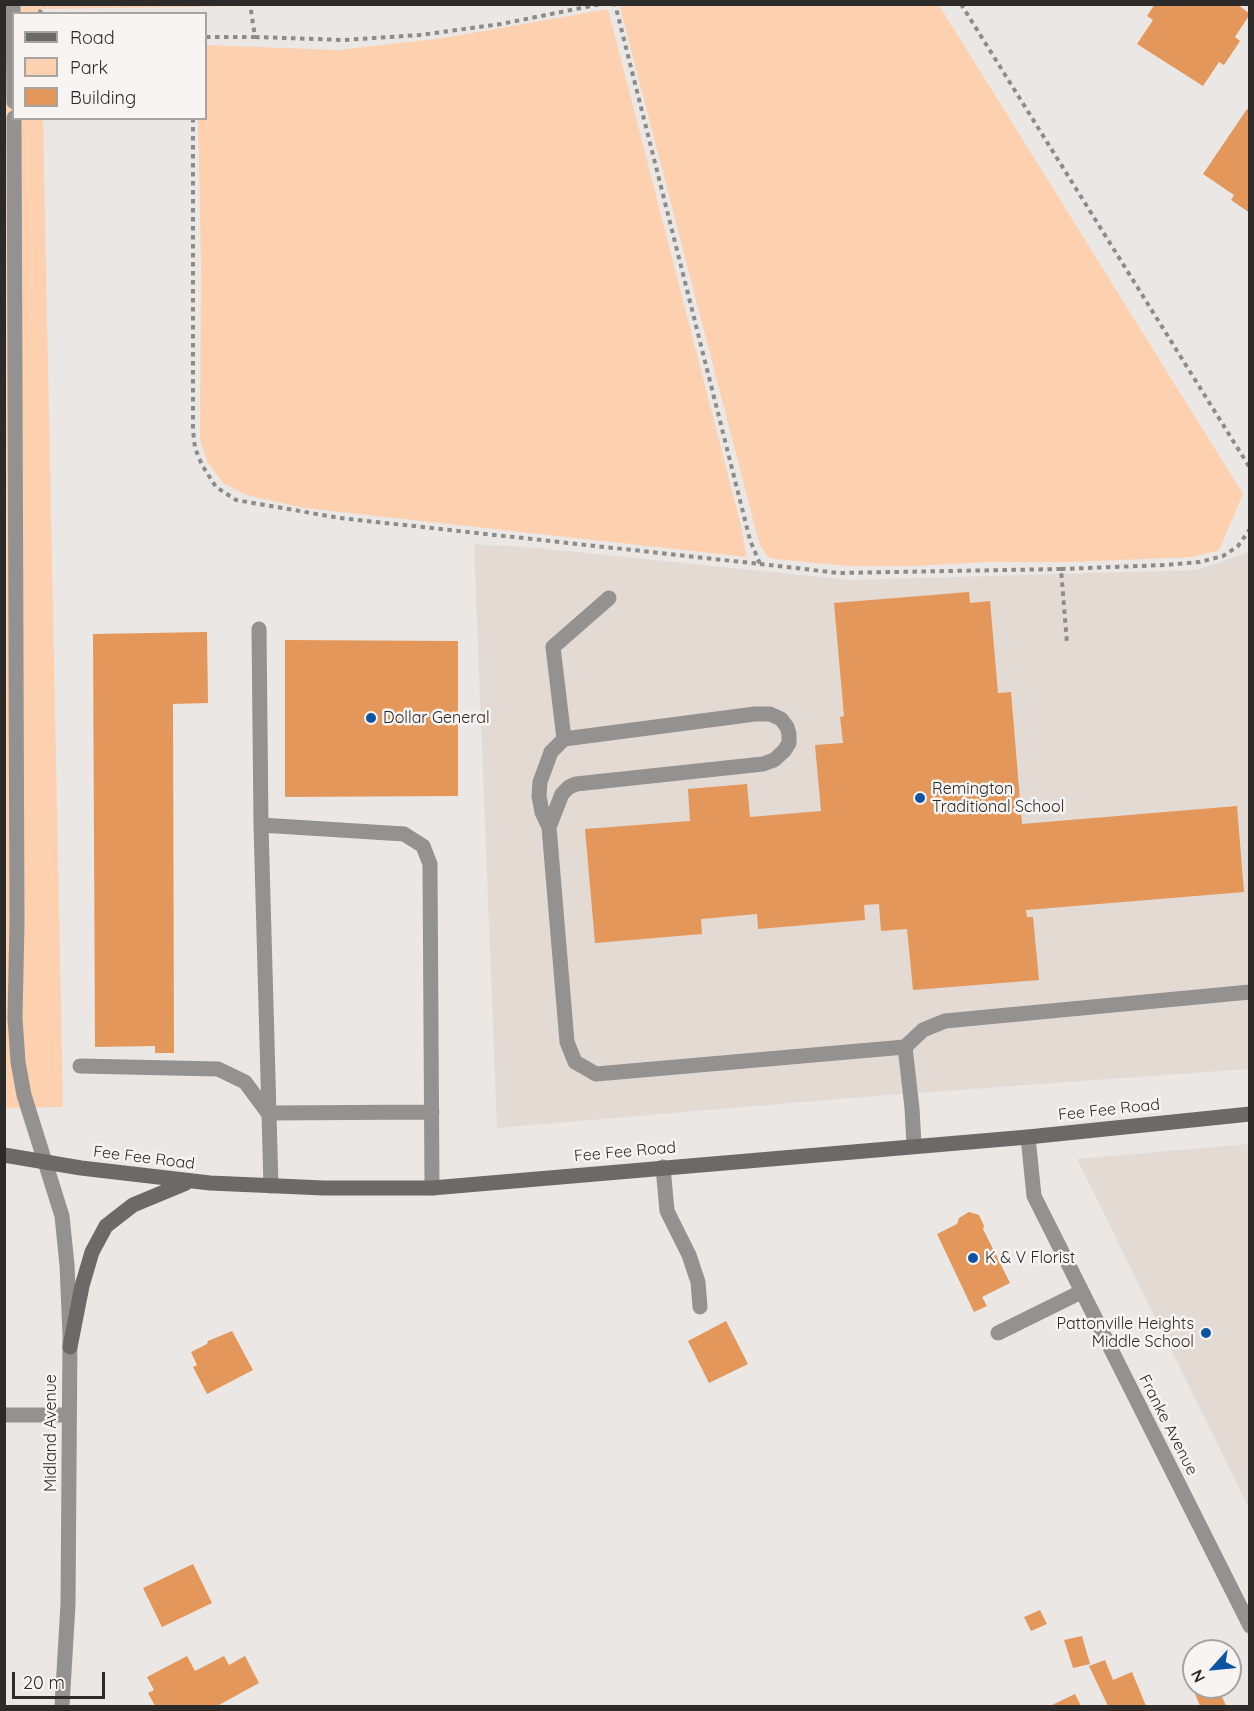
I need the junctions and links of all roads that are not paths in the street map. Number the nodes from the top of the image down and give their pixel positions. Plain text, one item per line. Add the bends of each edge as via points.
1 (14, 120) edge
2 (609, 598) dead end
3 (259, 629) dead end
4 (564, 739) junction
5 (261, 825) junction
6 (549, 827) junction
7 (1250, 992) edge
8 (905, 1047) junction
9 (80, 1066) dead end
10 (432, 1112) junction
11 (268, 1113) junction
12 (1250, 1114) edge
13 (1028, 1137) junction
14 (914, 1145) junction
15 (4, 1155) edge
16 (46, 1163) junction
17 (663, 1167) junction
18 (192, 1181) junction
19 (271, 1186) junction
20 (432, 1188) junction
21 (1081, 1292) junction
22 (700, 1307) dead end
23 (998, 1334) dead end
24 (70, 1347) junction
25 (4, 1415) edge
26 (69, 1415) junction
27 (1250, 1626) edge
28 (62, 1707) edge

1 - 16 street, Midland Avenue via 15,1018 24,1095
2 - 4 street via 553,647
3 - 5 street
4 - 6 street via 551,752 540,782 542,812
4 - 6 street via 762,714 781,718 789,734 784,751 763,764 576,784 562,794
5 - 10 street via 404,834 423,846 430,864
5 - 11 street
6 - 8 street via 567,1042 575,1062 596,1074
7 - 8 street via 945,1020 923,1030
8 - 14 street
9 - 11 street via 218,1069 245,1082
10 - 11 street
10 - 20 street
11 - 19 street
12 - 13 street, Fee Fee Road
13 - 14 street, Fee Fee Road
13 - 21 street, Franke Avenue via 1034,1196
14 - 17 street, Fee Fee Road
15 - 16 street, Fee Fee Road
16 - 18 street, Fee Fee Road
16 - 24 street, Midland Avenue via 62,1216
17 - 20 street, Fee Fee Road
17 - 22 street via 667,1210 689,1255 698,1282
18 - 19 street, Fee Fee Road
18 - 24 street via 133,1205 106,1226 92,1252
19 - 20 street, Fee Fee Road
21 - 23 street
21 - 27 street, Franke Avenue
24 - 26 street, Midland Avenue
25 - 26 street
26 - 28 street, Midland Avenue via 68,1604

